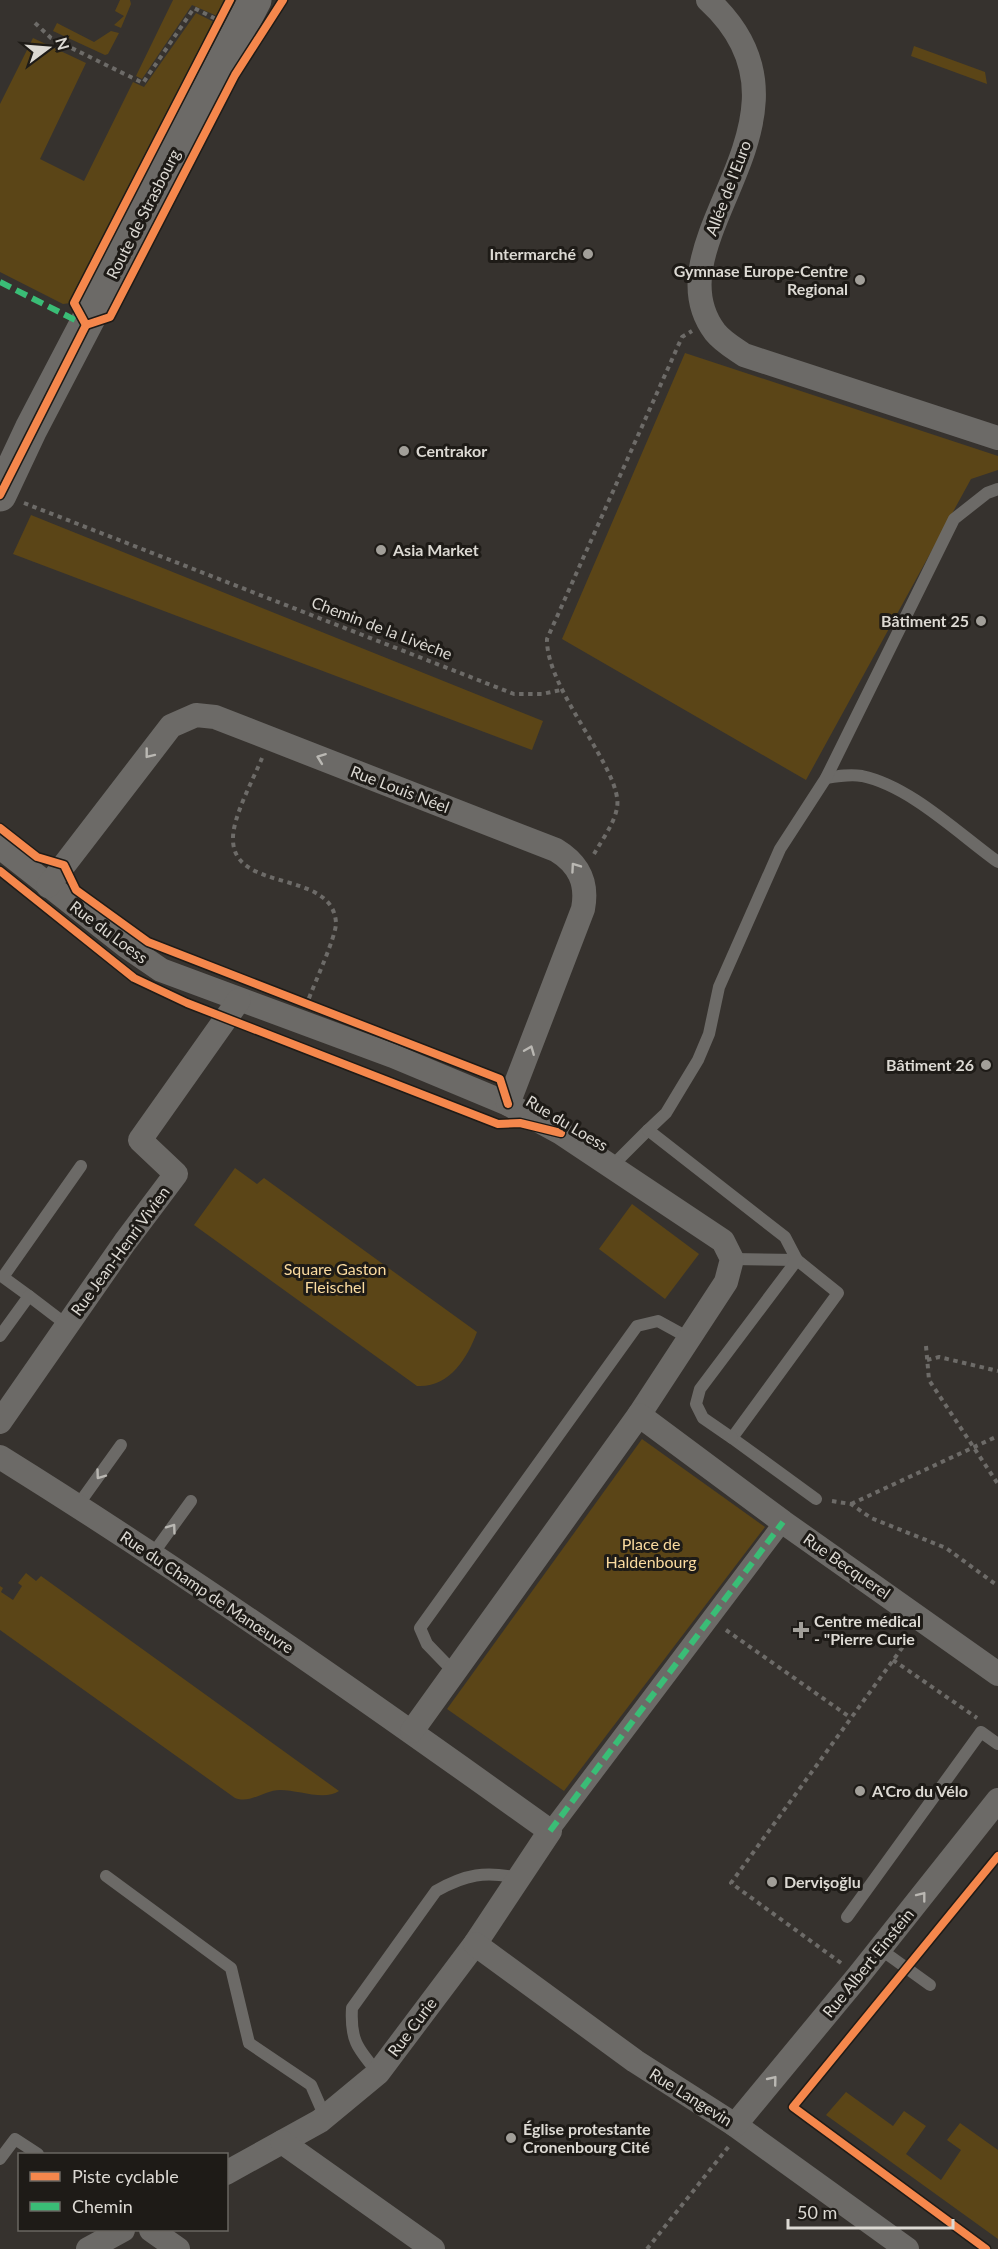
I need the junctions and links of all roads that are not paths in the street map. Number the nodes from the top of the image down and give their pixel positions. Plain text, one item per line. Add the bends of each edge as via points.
1 (255, 0) edge
2 (708, 0) edge
3 (998, 438) edge
4 (998, 489) edge
5 (0, 495) edge
6 (826, 778) junction
7 (0, 847) edge
8 (998, 862) edge
9 (48, 886) junction
10 (239, 1000) junction
11 (508, 1104) junction
12 (648, 1130) junction
13 (81, 1166) dead end
14 (612, 1166) junction
15 (732, 1259) junction
16 (797, 1260) junction
17 (29, 1296) junction
18 (67, 1325) junction
19 (0, 1336) edge
20 (689, 1338) junction
21 (639, 1414) junction
22 (0, 1422) edge
23 (732, 1438) junction
24 (121, 1445) dead end
25 (0, 1457) edge
26 (816, 1499) road end
27 (191, 1501) dead end
28 (78, 1505) junction
29 (783, 1522) junction
30 (152, 1555) junction
31 (454, 1672) junction
32 (998, 1674) edge
33 (412, 1731) junction
34 (998, 1744) edge
35 (998, 1800) edge
36 (550, 1831) junction
37 (106, 1876) dead end
38 (519, 1878) junction
39 (847, 1917) dead end
40 (475, 1944) junction
41 (880, 1949) junction
42 (930, 1985) dead end
43 (378, 2073) junction
44 (325, 2117) junction
45 (739, 2127) junction
46 (282, 2142) junction
47 (36, 2153) edge
48 (0, 2159) edge
49 (228, 2172) edge
50 (154, 2231) edge
51 (178, 2249) edge
52 (433, 2249) edge
53 (907, 2249) edge

1 - 5 main road, Route de Strasbourg
2 - 3 street, Allée de l'Euro via 739,39 752,79 753,99 745,150 699,269 700,299 708,321 744,355
4 - 6 lane via 954,519
6 - 8 lane via 861,776 881,782 906,795
6 - 12 lane via 780,849 719,987 709,1034 698,1060 666,1113
7 - 9 street, Rue du Loess
9 - 10 street, Rue du Loess via 161,970
11 -> 9 street, Rue Louis Néel via 583,909 582,877 574,864 556,850 215,717 196,716 171,726
10 - 11 street, Rue du Loess via 306,1007
10 - 18 street, Rue Jean-Henri Vivien via 140,1140 176,1174
11 - 14 street, Rue du Loess
12 - 14 lane
12 - 16 lane via 785,1237
13 - 17 lane via 3,1278
14 - 15 street, Rue du Loess via 723,1241
15 - 16 lane
15 - 20 street via 726,1282
16 - 23 lane via 700,1389 696,1404 703,1418
16 - 23 lane via 838,1293
17 - 18 lane
17 - 19 lane
18 - 22 street, Rue Jean-Henri Vivien
20 - 21 street
20 - 31 lane via 658,1322 637,1326 420,1628 427,1644
21 - 29 street
21 - 31 street
23 - 26 lane
24 -> 28 lane
25 - 28 street, Rue du Champ de Manœuvre
30 -> 27 lane
28 - 30 street, Rue du Champ de Manœuvre
29 - 32 street, Rue Becquerel
29 - 36 street
30 - 33 street, Rue du Champ de Manœuvre
31 - 33 street
33 - 36 street
34 - 39 lane via 981,1732
41 -> 35 street, Rue Albert Einstein
36 - 38 street, Rue Curie
37 - 44 lane via 231,1968 249,2043 311,2085
38 - 40 street, Rue Curie
38 - 43 lane via 478,1874 436,1891 352,2008 351,2031 357,2049
40 - 43 street, Rue Curie
40 - 45 street, Rue Langevin via 664,2082
41 - 42 lane
45 -> 41 street, Rue Albert Einstein
43 - 44 street, Rue Curie
44 - 46 street, Rue Curie
45 - 53 street, Rue Langevin
46 - 49 street, Rue Curie
46 - 52 street
47 - 48 lane via 15,2139
50 - 51 street

